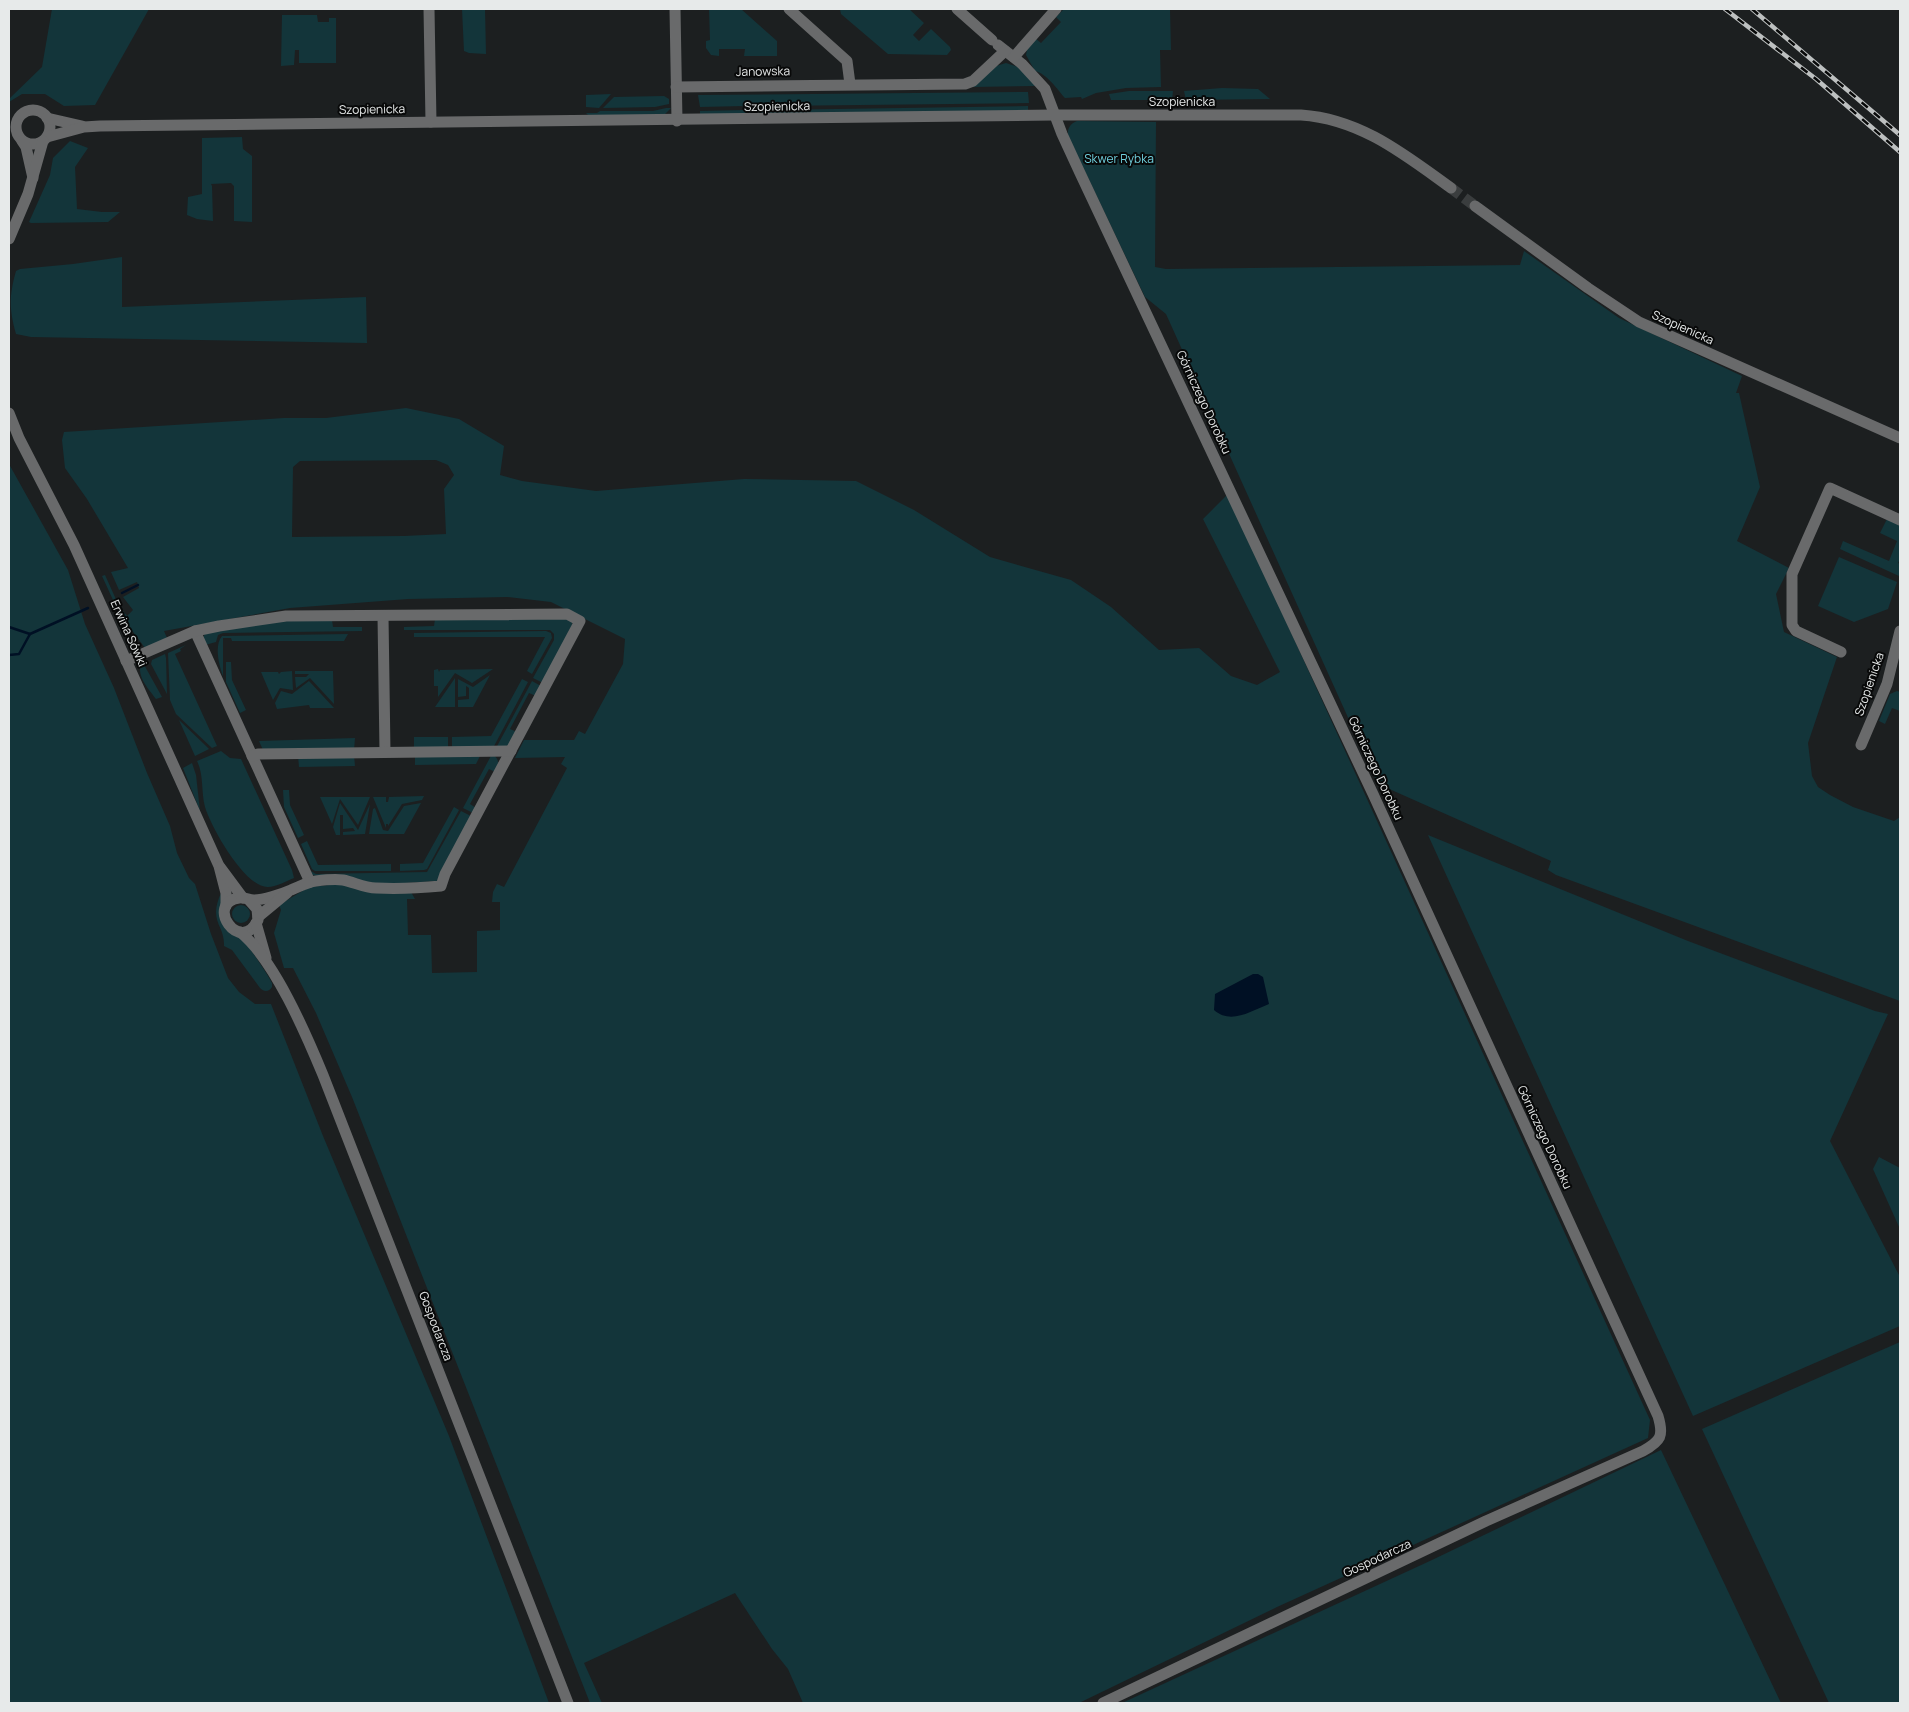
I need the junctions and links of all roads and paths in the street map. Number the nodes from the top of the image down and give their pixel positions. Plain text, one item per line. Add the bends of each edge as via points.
1 (429, 9) edge
2 (675, 9) edge
3 (957, 9) edge
4 (1056, 9) edge
5 (793, 10) edge
6 (1002, 48) junction
7 (850, 84) junction
8 (676, 87) junction
9 (20, 116) junction
10 (1054, 116) junction
11 (47, 118) junction
12 (9, 121) edge
13 (677, 121) junction
14 (431, 122) junction
15 (84, 127) junction
16 (16, 137) edge
17 (45, 139) junction
18 (33, 178) junction
19 (1451, 188) tunnel mouth
20 (1475, 206) tunnel mouth
21 (9, 239) edge
22 (9, 413) edge
23 (1900, 438) edge
24 (1900, 520) edge
25 (383, 616) junction
26 (195, 631) junction
27 (1900, 631) edge
28 (1841, 652) dead end
29 (126, 661) junction
30 (1861, 745) dead end
31 (511, 751) junction
32 (385, 752) junction
33 (252, 756) junction
34 (219, 866) junction
35 (310, 882) junction
36 (288, 892) junction
37 (246, 899) junction
38 (226, 906) junction
39 (257, 920) junction
40 (240, 932) junction
41 (267, 963) junction
42 (1661, 1437) joint
43 (568, 1703) edge
44 (1103, 1703) edge

1 - 14 street
2 - 8 street
3 - 6 street, Górniczego Dorobku
4 - 6 street, Janowska
5 - 7 street via 847,61
6 - 7 street, Janowska via 969,83
6 - 10 street, Górniczego Dorobku via 1045,89
7 - 8 street, Janowska
8 - 13 street
9 - 11 street via 34,110
9 - 12 street
9 - 16 street
10 - 13 street, Szopienicka
10 - 19 street, Szopienicka via 1301,115 1328,118 1367,132
10 - 42 street, Górniczego Dorobku via 1373,794 1658,1416
11 - 15 street, Szopienicka
11 - 17 street via 50,127
13 - 14 street, Szopienicka
14 - 15 street, Szopienicka
15 - 17 street, Szopienicka
16 - 17 street via 32,144
16 - 18 street via 26,147
17 - 18 street
18 - 21 street
20 - 23 street, Szopienicka via 1639,322
22 - 29 street, Erwina Sówki
24 - 28 street via 1830,488 1792,574 1792,625 1796,631
25 - 26 street via 286,616
25 - 31 street via 567,614 580,621
25 - 32 street
26 - 29 street
26 - 33 street
27 - 30 street, Szopienicka via 1887,684
29 - 34 street, Erwina Sówki
31 - 32 street
31 - 35 street via 441,886 376,888 343,880
32 - 33 street
33 - 35 street
34 - 37 street, Erwina Sówki
34 - 38 street, Erwina Sówki
35 - 36 street
36 - 37 street via 257,900
36 - 39 street
37 - 38 street via 233,900
37 - 39 street via 255,905
38 - 40 street via 225,921
39 - 40 street via 249,930
39 - 41 street, Gospodarcza
40 - 41 street, Gospodarcza
41 - 43 street, Gospodarcza via 326,1081
42 - 44 street, Gospodarcza via 1643,1451 1486,1521

